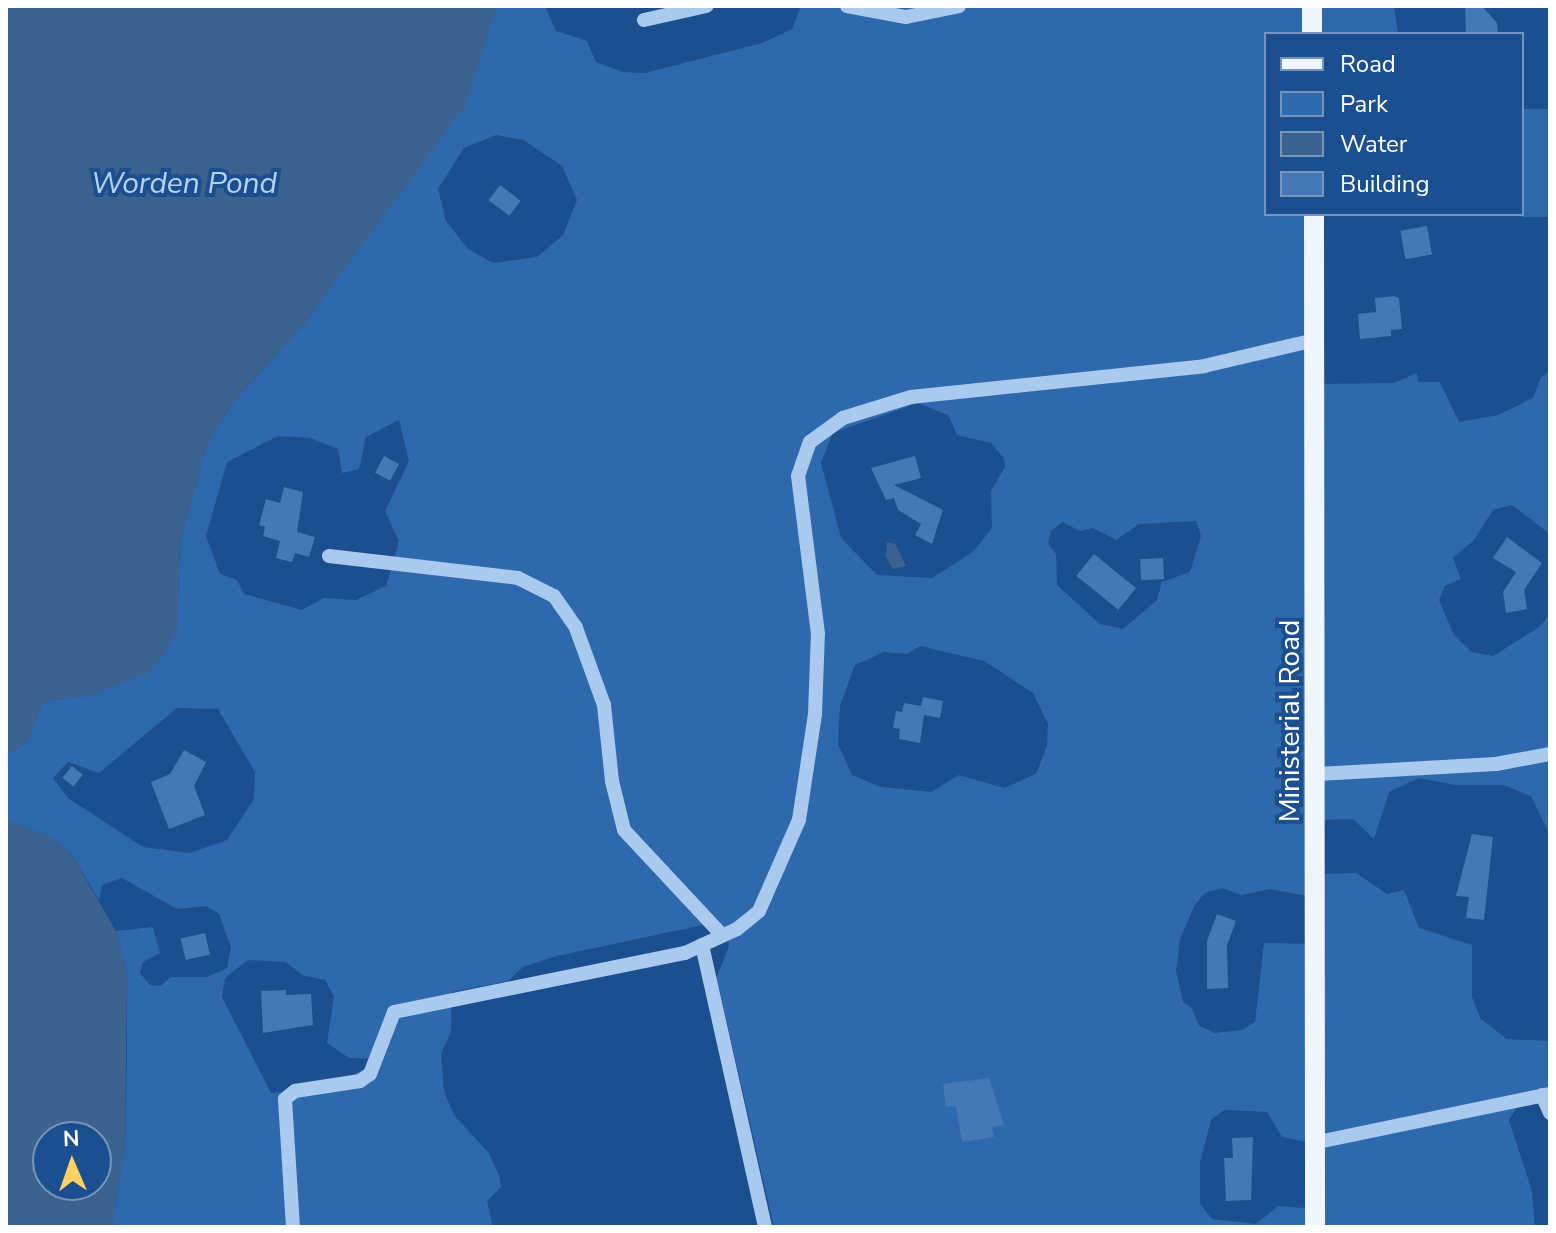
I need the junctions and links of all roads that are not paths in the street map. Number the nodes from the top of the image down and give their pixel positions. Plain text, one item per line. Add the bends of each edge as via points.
1 (706, 6) edge
2 (847, 6) edge
3 (959, 6) edge
4 (1312, 6) edge
5 (644, 20) dead end
6 (1312, 32) edge
7 (1314, 216) edge
8 (1315, 340) junction
9 (329, 556) dead end
10 (1550, 754) edge
11 (1318, 774) junction
12 (722, 935) junction
13 (702, 945) junction
14 (1546, 1094) edge
15 (1550, 1113) edge
16 (1318, 1142) junction
17 (293, 1227) edge
18 (765, 1227) edge
19 (1315, 1227) edge

1 - 5 lane
2 - 3 lane via 906,17
4 - 6 main road
7 - 8 main road, Ministerial Road
8 - 11 main road, Ministerial Road
8 - 12 lane via 1204,366 911,397 843,418 810,442 798,476 818,634 815,714 799,820 759,911
9 - 12 lane via 518,578 554,596 576,628 604,705 612,781 624,830
10 - 11 lane via 1496,764
11 - 16 main road, Ministerial Road
12 - 13 lane
13 - 17 lane via 685,953 394,1012 370,1074 360,1081 295,1091 285,1099
13 - 18 lane
14 - 15 lane
14 - 16 lane
16 - 19 main road, Ministerial Road

